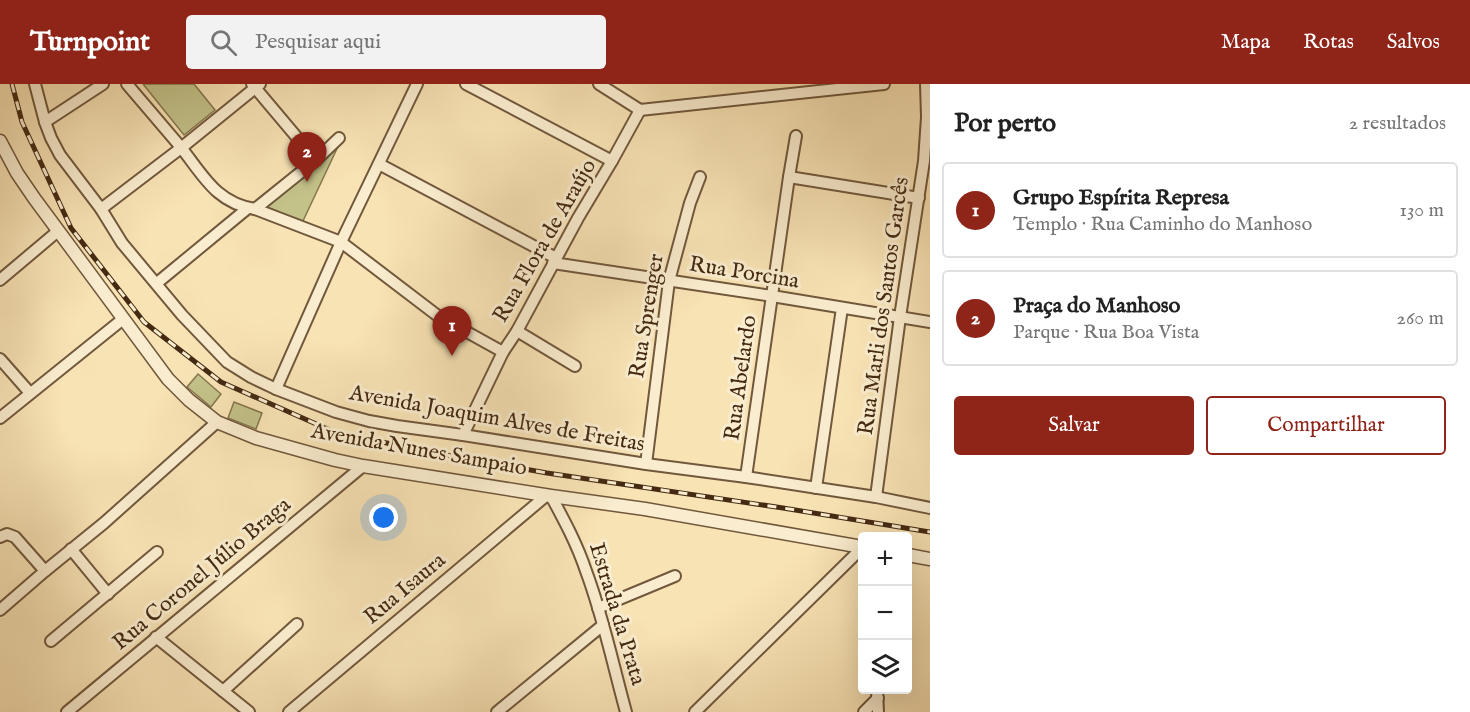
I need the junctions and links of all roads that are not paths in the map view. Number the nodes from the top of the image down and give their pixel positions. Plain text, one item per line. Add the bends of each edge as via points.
1 (35, 84) edge
2 (103, 84) edge
3 (127, 84) edge
4 (417, 84) edge
5 (466, 84) edge
6 (599, 84) edge
7 (884, 84) edge
8 (926, 84) edge
9 (256, 85) edge
10 (640, 110) junction
11 (45, 122) junction
12 (796, 136) dead end
13 (339, 138) dead end
14 (0, 141) edge
15 (181, 148) junction
16 (316, 160) junction
17 (612, 161) junction
18 (379, 164) junction
19 (700, 177) dead end
20 (789, 177) junction
21 (919, 198) junction
22 (101, 208) junction
23 (251, 209) junction
24 (58, 231) junction
25 (341, 242) junction
26 (554, 261) junction
27 (0, 280) edge
28 (669, 281) junction
29 (157, 283) junction
30 (772, 296) junction
31 (842, 308) junction
32 (900, 317) junction
33 (123, 319) junction
34 (930, 322) edge
35 (517, 330) junction
36 (503, 352) junction
37 (0, 360) edge
38 (574, 366) dead end
39 (276, 389) junction
40 (30, 393) junction
41 (0, 418) edge
42 (217, 422) junction
43 (463, 435) junction
44 (646, 464) junction
45 (363, 466) junction
46 (746, 477) junction
47 (816, 488) junction
48 (549, 495) junction
49 (876, 497) junction
50 (930, 508) edge
51 (0, 537) edge
52 (858, 546) edge
53 (71, 549) junction
54 (858, 551) edge
55 (157, 552) dead end
56 (912, 556) edge
57 (930, 559) edge
58 (45, 571) junction
59 (675, 576) dead end
60 (108, 594) junction
61 (598, 608) junction
62 (0, 610) edge
63 (297, 624) dead end
64 (603, 626) junction
65 (156, 637) junction
66 (51, 641) dead end
67 (223, 691) junction
68 (878, 694) edge
69 (67, 712) edge
70 (249, 712) edge
71 (289, 712) edge
72 (496, 712) edge
73 (626, 712) edge
74 (695, 712) edge
75 (864, 712) edge
76 (878, 712) edge

1 - 11 street, Avenida Joaquim Alves de Freitas
2 - 11 street
3 - 15 street
4 - 18 street
5 - 17 street
6 - 10 street
7 - 10 street
8 - 21 street, Rua Marli dos Santos Garcês via 926,143
9 - 15 street
9 - 16 street
10 - 17 street, Rua Flora de Araújo
11 - 22 street, Avenida Joaquim Alves de Freitas via 60,155
12 - 20 street, Rua Abelardo
13 - 16 street
14 - 24 street, Avenida Nunes Sampaio
15 - 22 street
15 - 23 street via 213,188 227,200
16 - 23 street
17 - 26 street, Rua Flora de Araújo
18 - 25 street
18 - 26 street, Rua Porcina
19 - 28 street, Rua Sprenger
20 - 21 street
20 - 30 street, Rua Abelardo
21 - 32 street, Rua Marli dos Santos Garcês
22 - 29 street, Avenida Joaquim Alves de Freitas via 122,243
23 - 25 street
23 - 29 street
24 - 27 street
24 - 33 street, Avenida Nunes Sampaio
25 - 36 street via 432,312
25 - 39 street
26 - 28 street, Rua Porcina
26 - 35 street, Rua Flora de Araújo
28 - 30 street, Rua Porcina
28 - 44 street, Rua Sprenger
29 - 39 street, Avenida Joaquim Alves de Freitas via 227,362
30 - 31 street, Rua Porcina
30 - 46 street, Rua Abelardo
31 - 32 street, Rua Porcina
31 - 47 street
32 - 34 street, Rua Porcina
32 - 49 street, Rua Marli dos Santos Garcês
33 - 40 street
33 - 42 street, Avenida Nunes Sampaio via 168,379
35 - 36 street, Rua Flora de Araújo
35 - 38 street
36 - 43 street, Rua Flora de Araújo
37 - 40 street
39 - 43 street, Avenida Joaquim Alves de Freitas via 369,421
40 - 41 street
42 - 45 street, Avenida Nunes Sampaio via 256,438
42 - 53 street
43 - 44 street, Avenida Joaquim Alves de Freitas
44 - 46 street, Avenida Joaquim Alves de Freitas
45 - 48 street, Avenida Nunes Sampaio
45 - 65 street, Rua Coronel Júlio Braga
46 - 47 street, Avenida Joaquim Alves de Freitas
47 - 49 street, Avenida Joaquim Alves de Freitas
48 - 52 street, Avenida Nunes Sampaio
48 - 61 street, Estrada da Prata via 574,541
48 - 71 street, Rua Isaura
49 - 50 street, Avenida Joaquim Alves de Freitas
51 - 58 street via 15,537
53 - 58 street
53 - 60 street
54 - 74 street
55 - 60 street
56 - 57 street
58 - 62 street
59 - 61 street
60 - 66 street
61 - 64 street, Estrada da Prata
63 - 67 street
64 - 72 street
64 - 73 street, Estrada da Prata
65 - 67 street
65 - 69 street, Rua Coronel Júlio Braga
67 - 70 street
68 - 75 street
68 - 76 street

